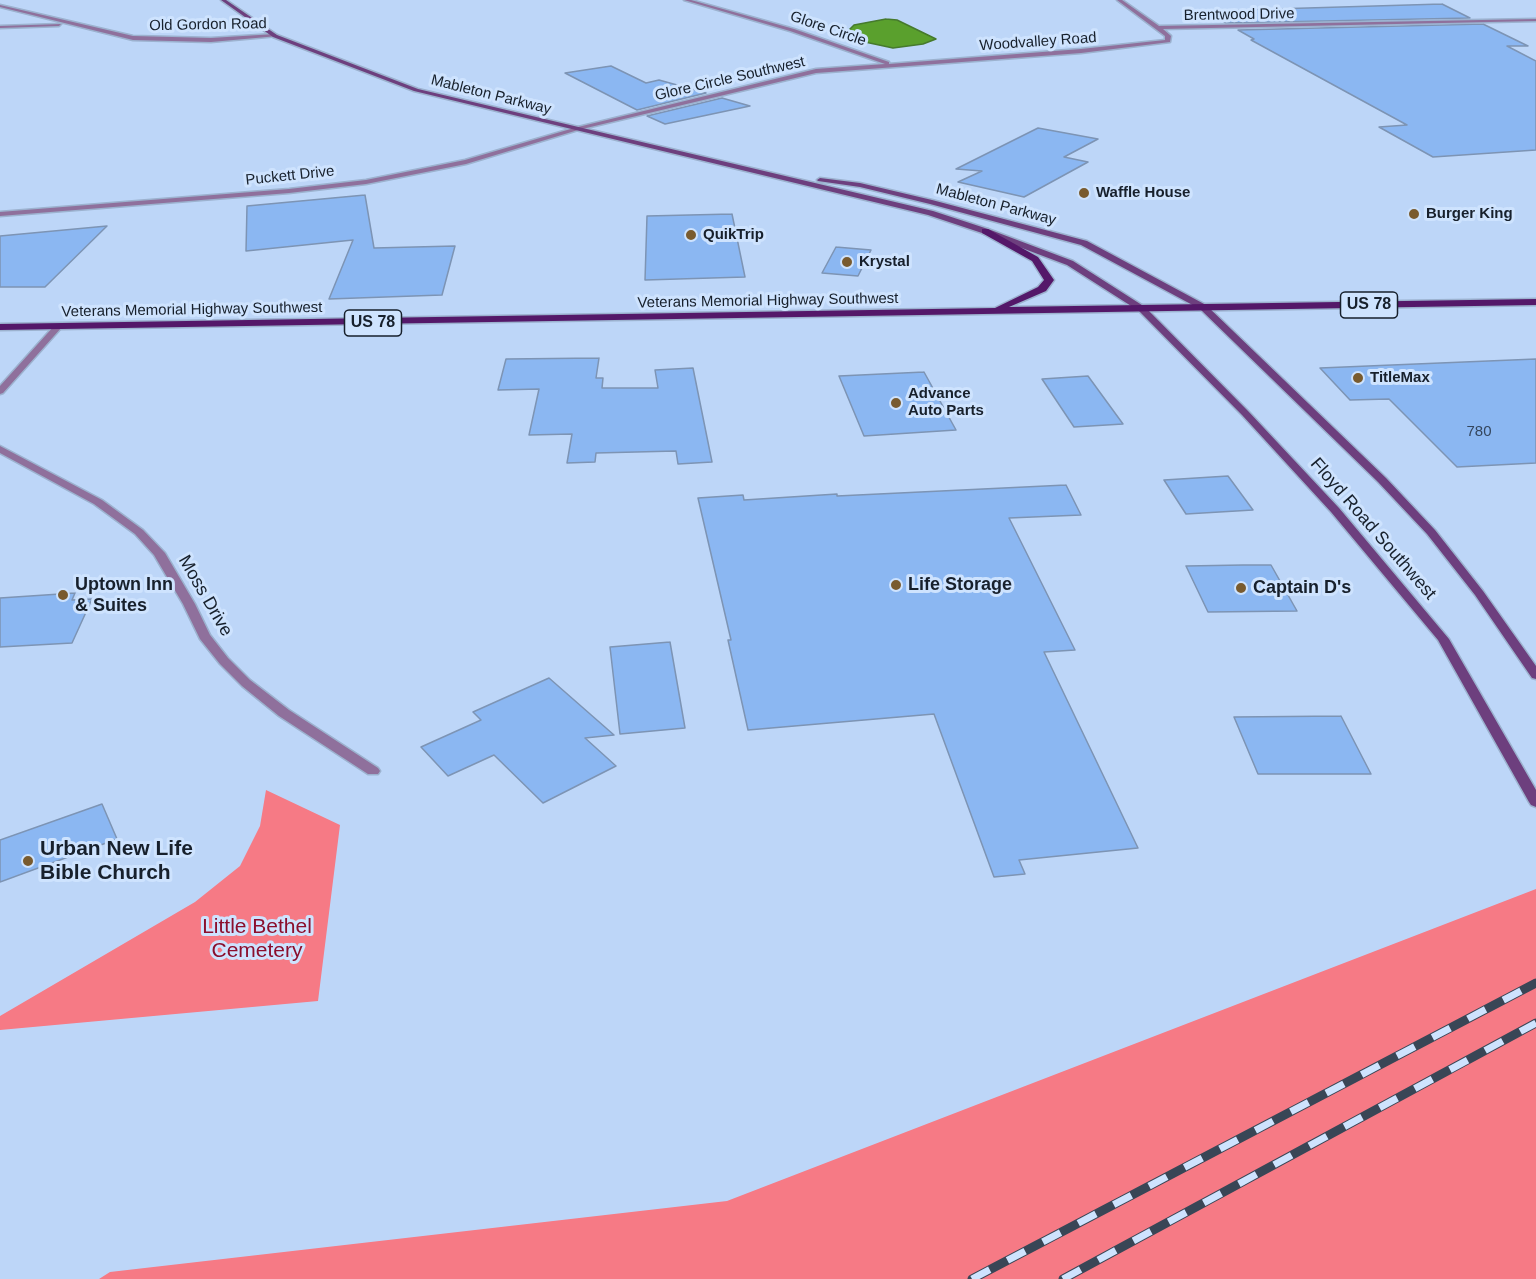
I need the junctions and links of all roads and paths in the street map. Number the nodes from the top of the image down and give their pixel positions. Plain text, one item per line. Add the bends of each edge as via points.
1 (224, 0) edge
2 (686, 0) edge
3 (1119, 0) edge
4 (0, 6) edge
5 (1536, 20) edge
6 (74, 24) junction
7 (0, 27) edge
8 (1158, 28) junction
9 (275, 36) junction
10 (891, 64) junction
11 (576, 129) junction
12 (768, 172) junction
13 (0, 214) edge
14 (985, 231) junction
15 (1536, 302) edge
16 (1203, 307) junction
17 (1143, 309) junction
18 (990, 312) junction
19 (0, 327) edge
20 (58, 327) junction
21 (0, 391) edge
22 (0, 449) edge
23 (1536, 675) edge
24 (374, 771) dead end
25 (1536, 802) edge

1 - 9 main road, Mableton Parkway
2 - 10 street, Glore Circle
3 - 8 street
4 - 6 street, Old Gordon Road
5 - 8 street, Brentwood Drive
6 - 7 street
6 - 9 street, Old Gordon Road via 162,41
8 - 10 street, Woodvalley Road via 1168,36 1168,41
9 - 11 main road, Mableton Parkway via 416,90
10 - 11 street, Glore Circle Southwest via 816,71
11 - 12 main road, Mableton Parkway
11 - 13 street, Puckett Drive via 466,162 366,182
12 - 14 main road, Mableton Parkway
12 - 16 main road, Mableton Parkway via 869,187 1084,243
14 - 17 main road, Mableton Parkway via 1070,263
14 - 18 main road via 1035,260 1049,280 1042,289
15 - 16 main road, Veterans Memorial Highway Southwest / US 78
16 - 17 main road, Veterans Memorial Highway Southwest / US 78
16 - 23 main road, Floyd Road Southwest via 1431,532
17 - 18 main road, Veterans Memorial Highway Southwest / US 78
17 - 25 main road, Floyd Road Southwest via 1302,473 1443,639
18 - 20 main road, Veterans Memorial Highway Southwest / US 78
19 - 20 main road, Veterans Memorial Highway Southwest / US 78
20 - 21 street
22 - 24 street, Moss Drive via 98,502 139,532 159,553 204,636 224,661 284,713

